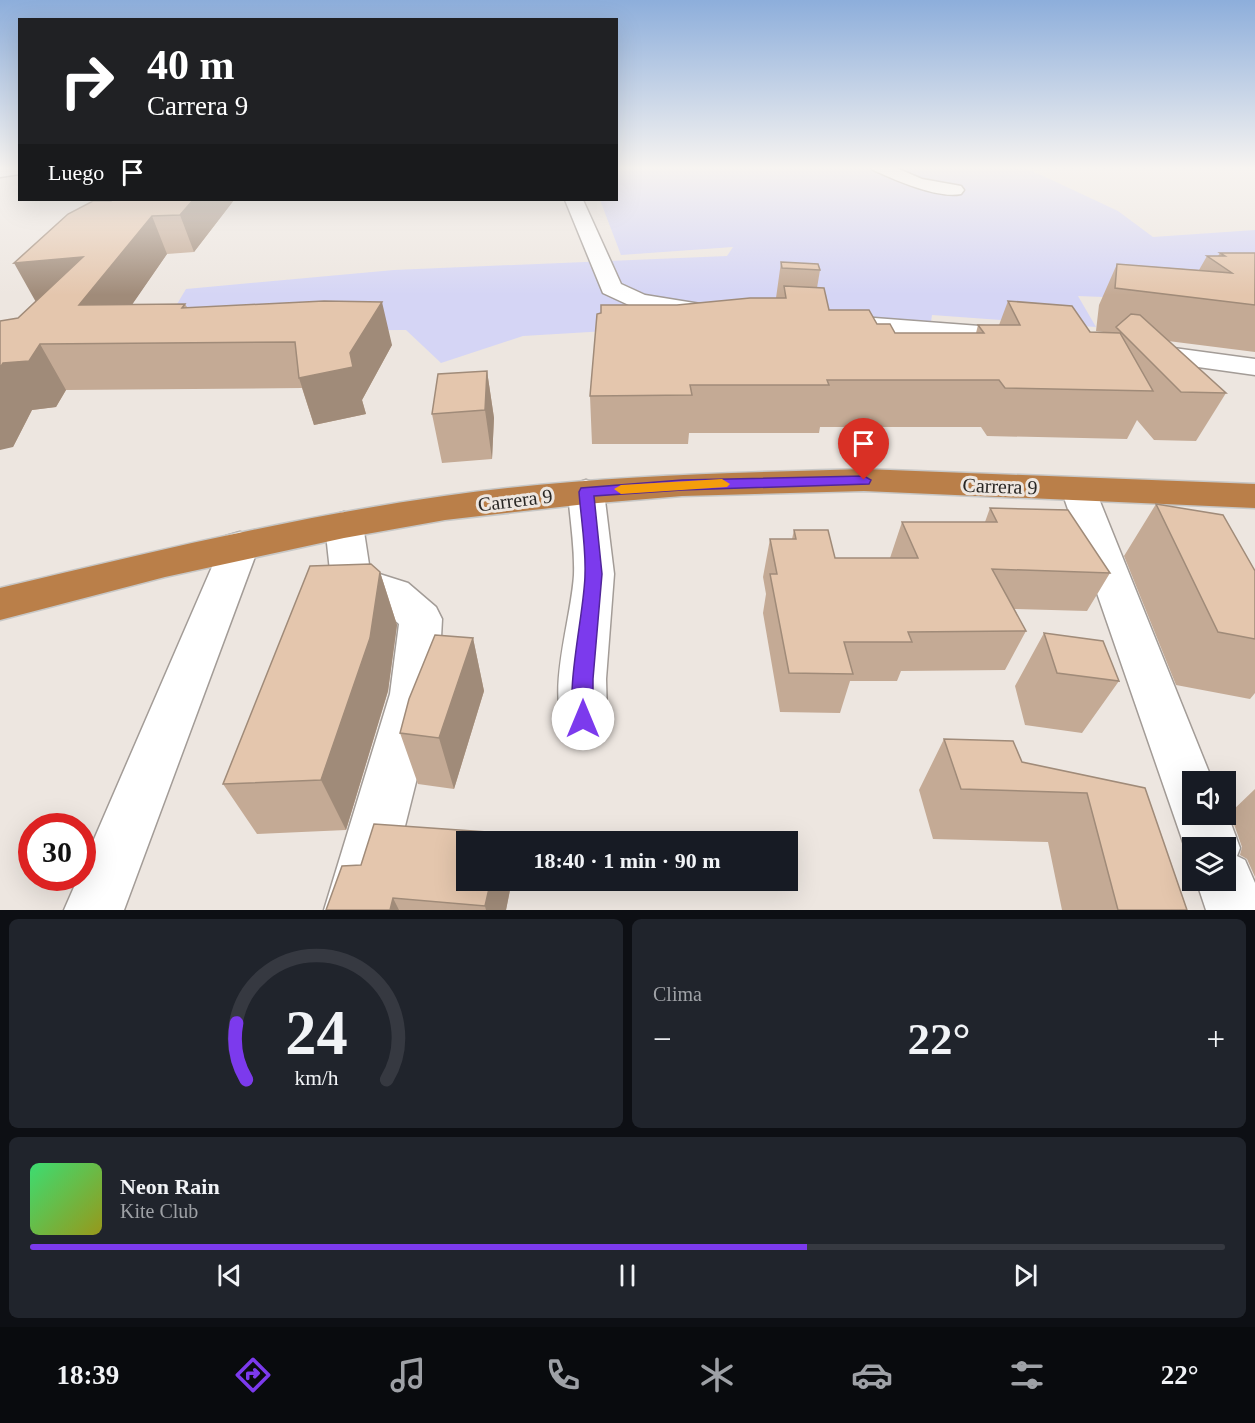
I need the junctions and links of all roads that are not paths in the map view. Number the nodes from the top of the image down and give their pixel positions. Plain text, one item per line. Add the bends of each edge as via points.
1 (578, 209) edge
2 (729, 315) edge
3 (824, 322) edge
4 (1027, 338) edge
5 (1119, 349) edge
6 (1255, 367) edge
7 (1078, 489) junction
8 (586, 492) junction
9 (1255, 496) edge
10 (344, 525) junction
11 (240, 546) junction
12 (0, 604) edge
13 (583, 719) dead end
14 (1183, 771) edge
15 (1229, 891) edge
16 (94, 910) edge
17 (354, 910) edge
18 (1236, 910) edge

1 - 2 street via 612,288 639,301
3 - 4 street
5 - 6 street
7 - 8 highway, Carrera 9 via 864,480
7 - 9 highway, Carrera 9
7 - 14 street
8 - 10 highway, Carrera 9 via 445,508
8 - 13 street via 594,574 583,679
10 - 11 highway, Carrera 9
10 - 17 street via 351,580 393,594 421,619 414,694
11 - 12 highway, Carrera 9
11 - 16 street
15 - 18 street

